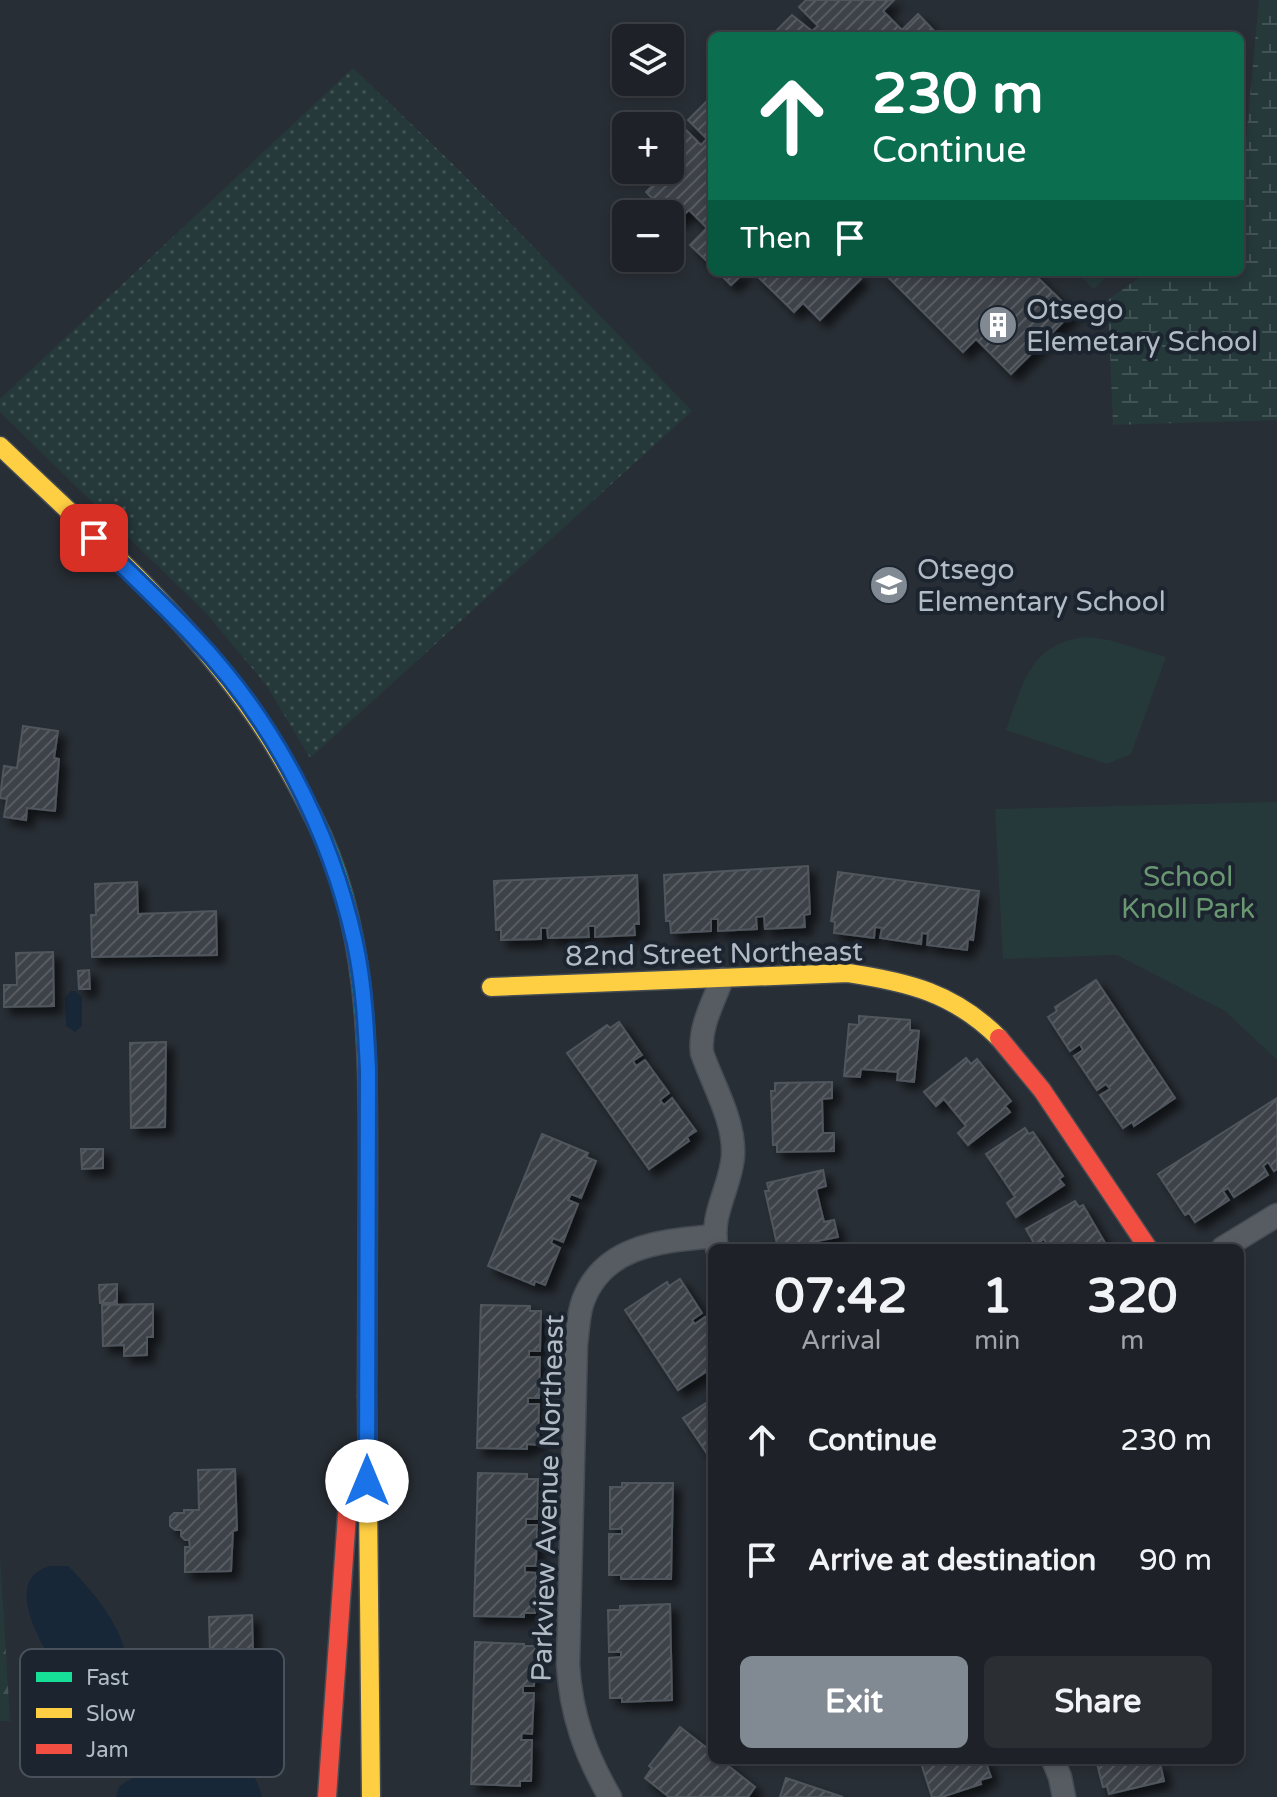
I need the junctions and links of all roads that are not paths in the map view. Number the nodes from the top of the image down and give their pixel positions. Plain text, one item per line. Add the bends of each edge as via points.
1 (0, 446) edge
2 (722, 979) junction
3 (491, 987) dead end
4 (368, 1070) junction
5 (1277, 1215) edge
6 (716, 1242) edge
7 (1145, 1244) edge
8 (1230, 1244) edge
9 (1055, 1764) edge
10 (327, 1797) edge
11 (371, 1797) edge
12 (610, 1797) edge
13 (1064, 1797) edge

1 - 4 main road via 194,637 289,767 317,823 355,945
2 - 3 main road, 82nd Street Northeast
2 - 6 street via 701,1044 727,1119 733,1157 716,1217
2 - 7 main road, 82nd Street Northeast via 848,973 920,987 956,1004 1014,1051
4 - 10 main road via 350,1479
4 - 11 main road
5 - 8 street
6 - 12 street, Parkview Avenue Northeast via 662,1241 638,1247 619,1257 583,1301 576,1344 568,1673 581,1741
9 - 13 street

